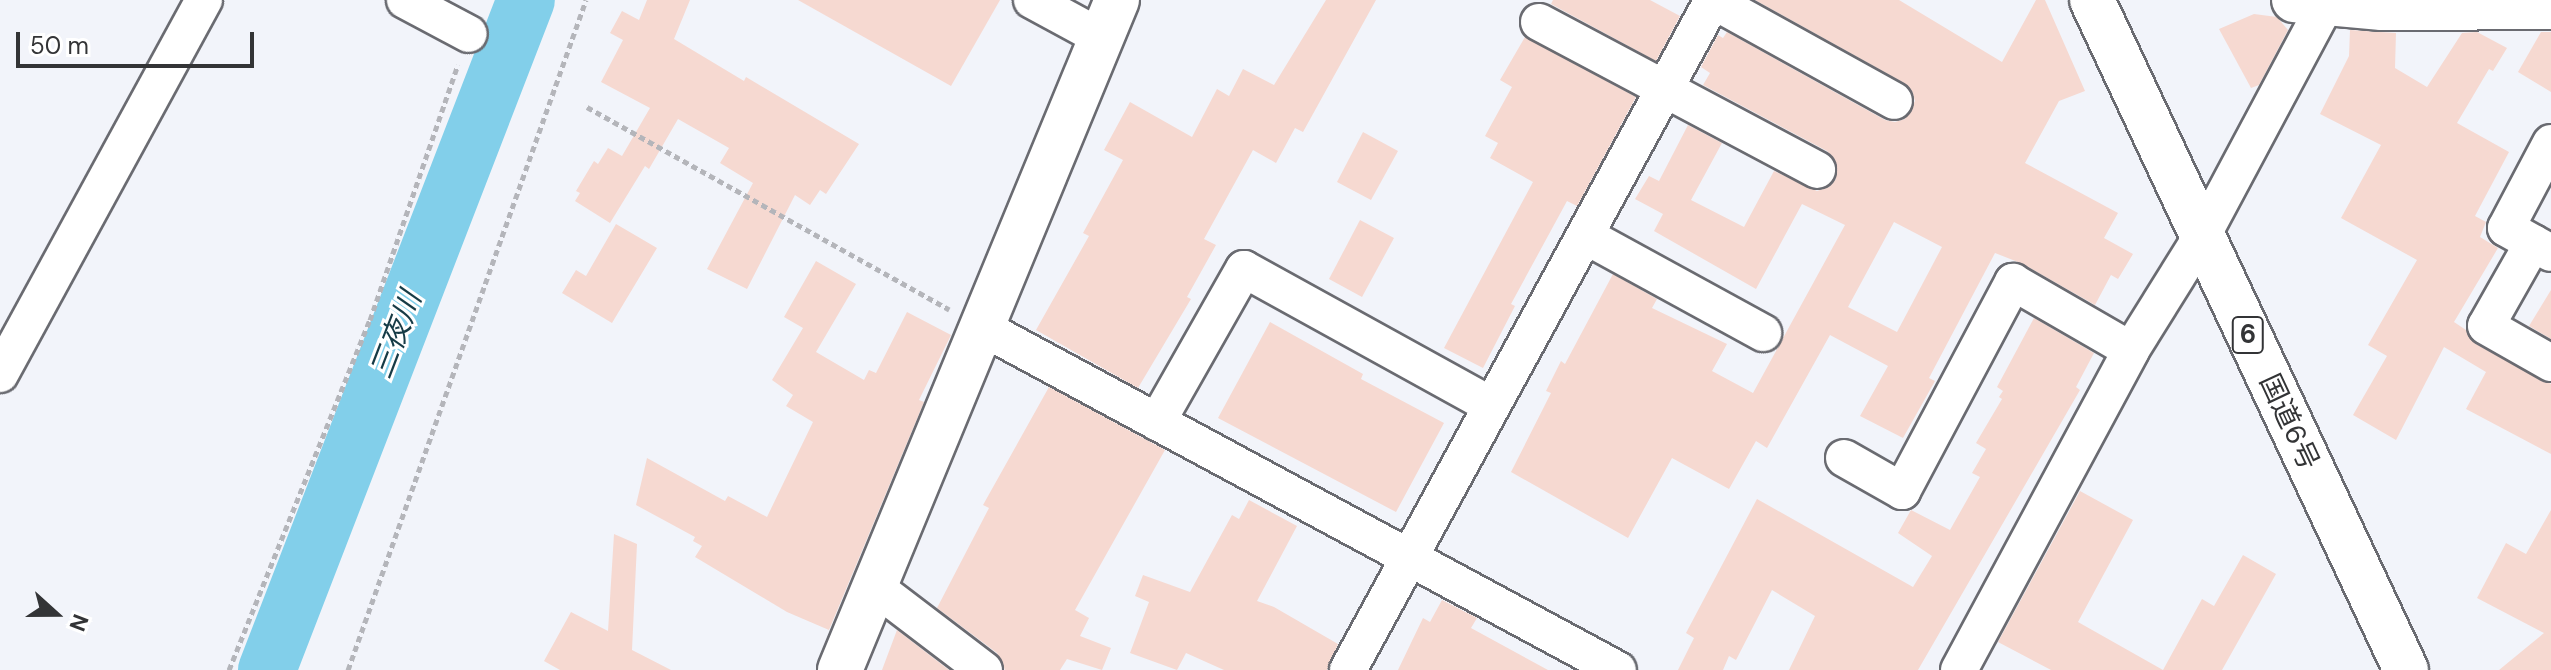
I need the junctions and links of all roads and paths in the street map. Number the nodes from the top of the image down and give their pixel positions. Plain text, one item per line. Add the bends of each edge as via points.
1 (204, 0) edge
2 (405, 0) edge
3 (586, 0) edge
4 (1032, 0) edge
5 (1712, 0) edge
6 (2092, 0) edge
7 (2315, 2) edge
8 (2551, 7) edge
9 (1110, 19) edge
10 (1539, 22) dead end
11 (469, 34) joint
12 (1665, 89) junction
13 (1894, 101) dead end
14 (587, 107) dead end
15 (2551, 143) edge
16 (1817, 170) dead end
17 (1586, 236) junction
18 (2202, 236) junction
19 (2542, 248) edge
20 (983, 328) junction
21 (1763, 333) dead end
22 (2131, 350) junction
23 (2551, 363) edge
24 (0, 374) edge
25 (1490, 405) junction
26 (1157, 422) junction
27 (1844, 458) dead end
28 (1407, 559) junction
29 (875, 587) junction
30 (1560, 656) edge
31 (229, 670) edge
32 (348, 670) edge
33 (840, 670) edge
34 (984, 670) edge
35 (1348, 670) edge
36 (1618, 670) edge
37 (1959, 670) edge
38 (2406, 670) edge

1 - 24 street
2 - 11 street
3 - 32 path
4 - 9 street
5 - 12 street
5 - 13 street
6 - 18 main road, 国道6号 / 6
7 - 8 main road
7 - 18 street
9 - 20 main road
10 - 12 street
11 - 31 path via 370,320
12 - 16 street
12 - 17 street
14 - 20 path
15 - 19 street via 2506,228
17 - 21 street
17 - 25 street
18 - 22 street
18 - 38 main road, 国道6号 / 6
19 - 23 street via 2486,326
20 - 26 street
20 - 29 main road
22 - 27 street via 2013,282 1902,491
22 - 37 street
25 - 26 street via 1244,269
25 - 28 street
26 - 28 street
28 - 30 street
28 - 35 street
29 - 33 main road
29 - 34 street
30 - 36 street

